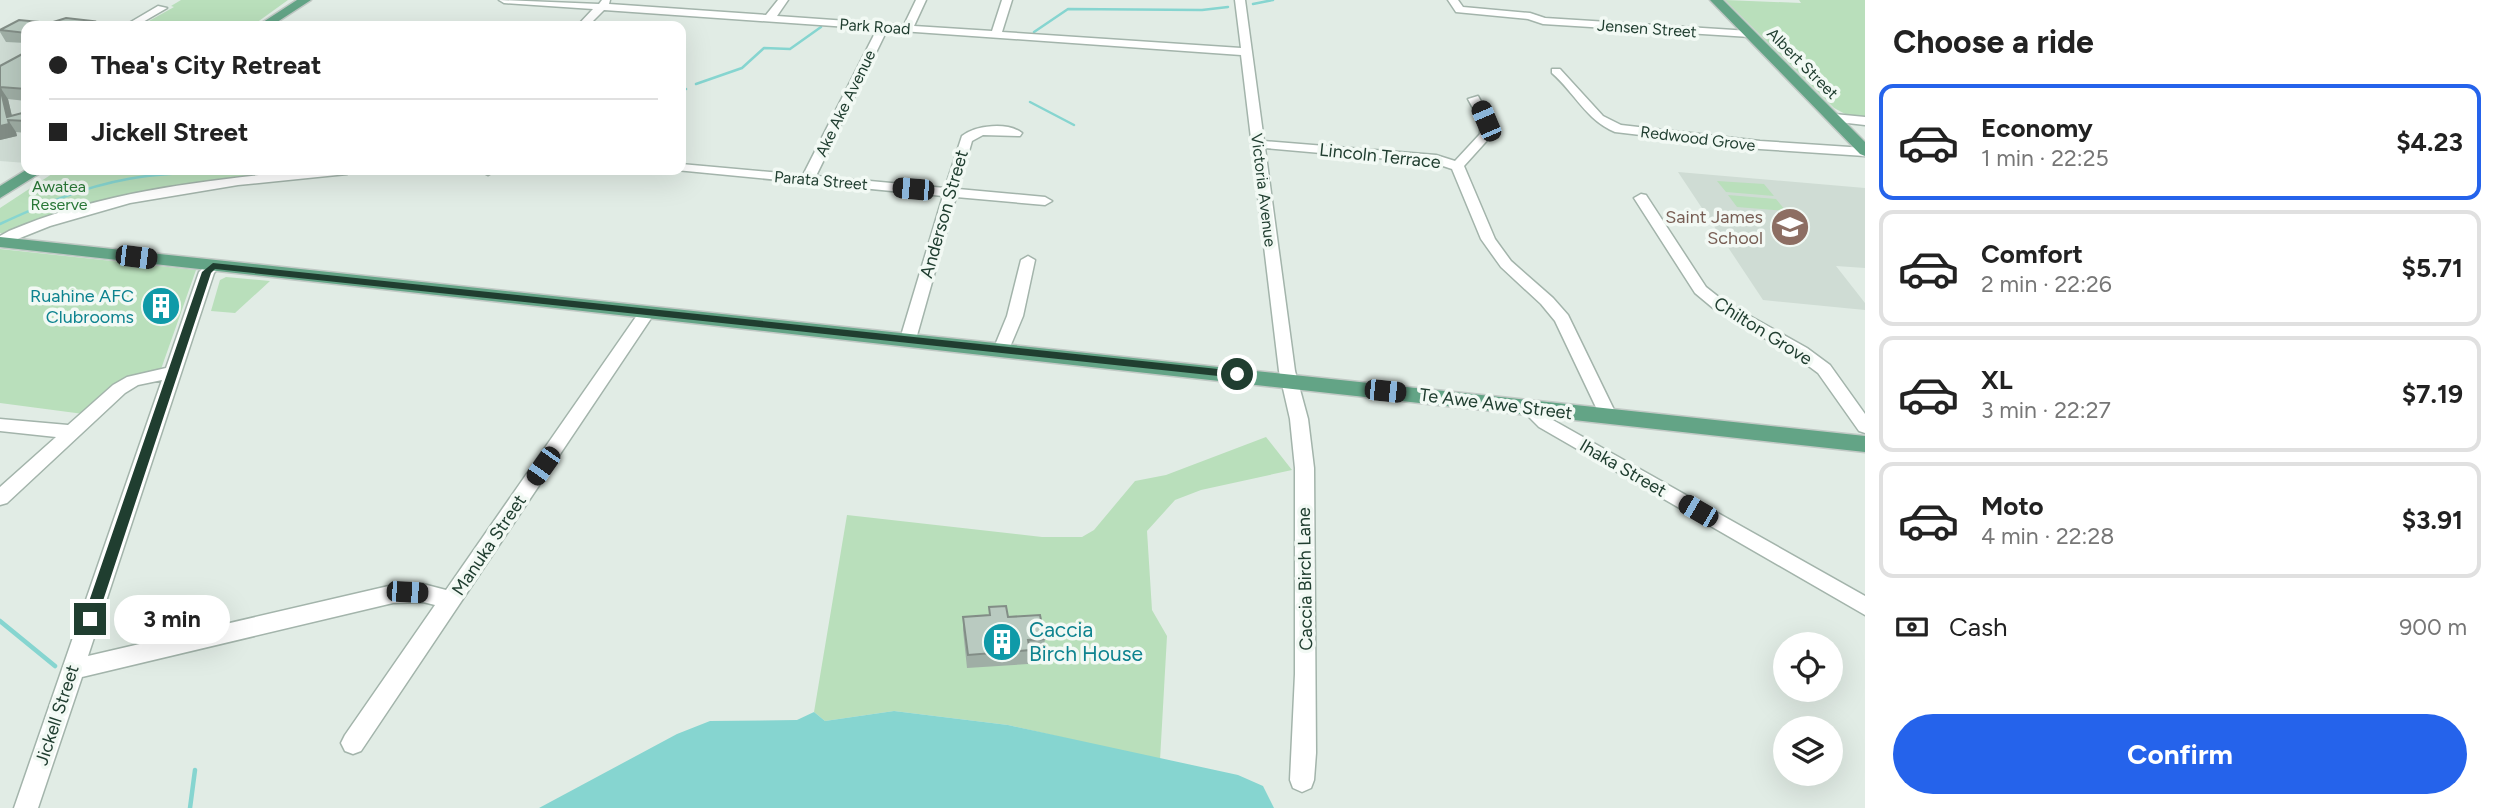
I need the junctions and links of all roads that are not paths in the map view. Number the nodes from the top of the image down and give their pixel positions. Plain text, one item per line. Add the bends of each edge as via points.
1 (292, 0) edge
2 (305, 0) edge
3 (505, 0) edge
4 (716, 0) edge
5 (783, 0) edge
6 (921, 0) edge
7 (1007, 0) edge
8 (1240, 0) edge
9 (1453, 0) edge
10 (1716, 0) edge
11 (606, 3) edge
12 (162, 8) dead end
13 (705, 14) junction
14 (277, 18) junction
15 (769, 19) junction
16 (138, 21) edge
17 (272, 21) edge
18 (587, 21) edge
19 (883, 27) junction
20 (908, 28) junction
21 (1750, 34) junction
22 (996, 35) junction
23 (1245, 52) junction
24 (1556, 71) dead end
25 (1474, 99) dead end
26 (1833, 118) junction
27 (1865, 121) edge
28 (1016, 133) dead end
29 (1259, 144) junction
30 (1865, 152) edge
31 (1457, 166) junction
32 (686, 168) edge
33 (29, 175) edge
34 (291, 175) edge
35 (808, 179) junction
36 (951, 192) junction
37 (0, 193) edge
38 (1641, 198) dead end
39 (1045, 201) dead end
40 (0, 243) edge
41 (1028, 261) dead end
42 (213, 266) junction
43 (648, 312) junction
44 (908, 339) junction
45 (1001, 349) junction
46 (173, 372) junction
47 (1290, 379) junction
48 (1530, 410) junction
49 (1608, 416) junction
50 (0, 425) edge
51 (1865, 427) edge
52 (74, 432) junction
53 (1865, 444) edge
54 (0, 498) edge
55 (451, 600) junction
56 (1865, 606) edge
57 (73, 669) junction
58 (353, 743) dead end
59 (1302, 780) dead end
60 (26, 808) edge

1 - 14 main road
2 - 14 main road
3 - 11 street, Park Road
4 - 13 street
5 - 15 street
6 - 20 street
7 - 22 street
8 - 23 street, Victoria Avenue
9 - 21 street, Jensen Street via 1460,10 1543,21
10 - 21 main road, Albert Street
11 - 13 street, Park Road
11 - 18 street
12 - 16 street
13 - 15 street, Park Road
14 - 17 main road
15 - 19 street, Park Road
19 - 20 street, Park Road
19 - 35 street, Ake Ake Avenue
20 - 22 street, Park Road
21 - 26 main road, Albert Street
22 - 23 street, Park Road
23 - 29 street, Victoria Avenue
24 - 30 street, Redwood Grove via 1572,83 1594,116 1619,129
25 - 31 street via 1486,121 1486,135
26 - 27 street
26 - 30 main road, Albert Street
28 - 36 street, Anderson Street via 969,135
29 - 31 street, Lincoln Terrace via 1427,158
29 - 47 street, Victoria Avenue
31 - 49 street, Lincoln Terrace via 1488,239 1506,264 1562,319
32 - 35 street, Parata Street
33 - 37 main road
34 - 40 street via 83,210
35 - 36 street, Parata Street
36 - 39 street, Parata Street
36 - 44 street, Anderson Street
38 - 51 street, Chilton Grove via 1700,290 1824,369
40 - 42 main road, Te Awe Awe Street
41 - 45 street via 1015,317
42 - 43 main road, Te Awe Awe Street
42 - 46 street, Jickell Street via 206,272
43 - 44 main road, Te Awe Awe Street
43 - 55 street, Manuka Street
44 - 45 main road, Te Awe Awe Street
45 - 47 main road, Te Awe Awe Street
46 - 52 street via 126,384
46 - 57 street, Jickell Street
47 - 48 main road, Te Awe Awe Street
47 - 59 street, Caccia Birch Lane via 1304,449 1307,719
48 - 49 main road, Te Awe Awe Street
48 - 56 street, Ihaka Street via 1545,423
49 - 53 main road, Te Awe Awe Street
50 - 52 street
52 - 54 street
55 - 57 street via 423,593 393,594
55 - 58 street, Manuka Street
57 - 60 street, Jickell Street

